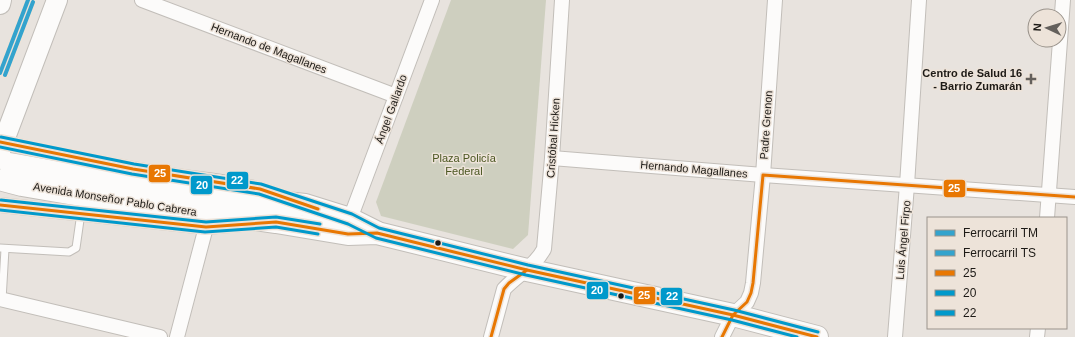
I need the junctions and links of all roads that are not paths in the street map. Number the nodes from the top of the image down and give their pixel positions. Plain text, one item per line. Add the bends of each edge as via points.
1 (1, 0) edge
2 (58, 0) edge
3 (142, 0) edge
4 (432, 0) edge
5 (562, 0) edge
6 (775, 0) edge
7 (919, 0) edge
8 (1063, 0) edge
9 (0, 4) edge
10 (396, 96) junction
11 (3, 156) edge
12 (552, 158) junction
13 (763, 175) junction
14 (907, 185) junction
15 (1049, 195) junction
16 (1075, 197) edge
17 (0, 205) edge
18 (82, 213) junction
19 (1047, 217) edge
20 (350, 219) junction
21 (276, 222) junction
22 (206, 227) junction
23 (377, 233) junction
24 (2, 248) edge
25 (527, 270) junction
26 (1, 299) edge
27 (733, 316) junction
28 (160, 337) edge
29 (177, 337) edge
30 (491, 337) edge
31 (722, 337) edge
32 (816, 337) edge
33 (895, 337) edge

1 - 9 main road
2 - 11 main road
3 - 10 street, Hernando de Magallanes
4 - 10 street, Ángel Gallardo
5 - 12 street, Cristóbal Hicken
6 - 13 street, Padre Grenon
7 - 14 street, Luis Ángel Firpo
8 - 15 street
10 - 20 street, Ángel Gallardo
11 - 20 main road, Avenida Monseñor Pablo Cabrera via 83,177 184,192 305,205
11 - 21 main road, Avenida Monseñor Pablo Cabrera via 22,185
12 - 13 street, Hernando Magallanes
12 - 25 street, Cristóbal Hicken via 544,249
13 - 14 street, Hernando Magallanes
13 - 27 street, Padre Grenon via 754,284 747,302
14 - 15 street, Hernando Magallanes
14 - 33 street, Luis Ángel Firpo
15 - 16 street, Hernando Magallanes
15 - 19 street
17 - 18 street, Avenida Monseñor Pablo Cabrera
18 - 22 street, Avenida Monseñor Pablo Cabrera
18 - 24 lane via 76,248 69,252
20 - 23 main road, Avenida Monseñor Pablo Cabrera
21 - 22 street, Avenida Monseñor Pablo Cabrera
21 - 23 main road, Avenida Monseñor Pablo Cabrera via 348,234
22 - 29 street
23 - 25 main road, Avenida Monseñor Pablo Cabrera
24 - 26 lane
25 - 27 main road, Avenida Monseñor Pablo Cabrera
25 - 30 street, Cristóbal Hicken via 504,289
26 - 28 street
27 - 31 street, Padre Grenon
27 - 32 main road, Avenida Monseñor Pablo Cabrera

